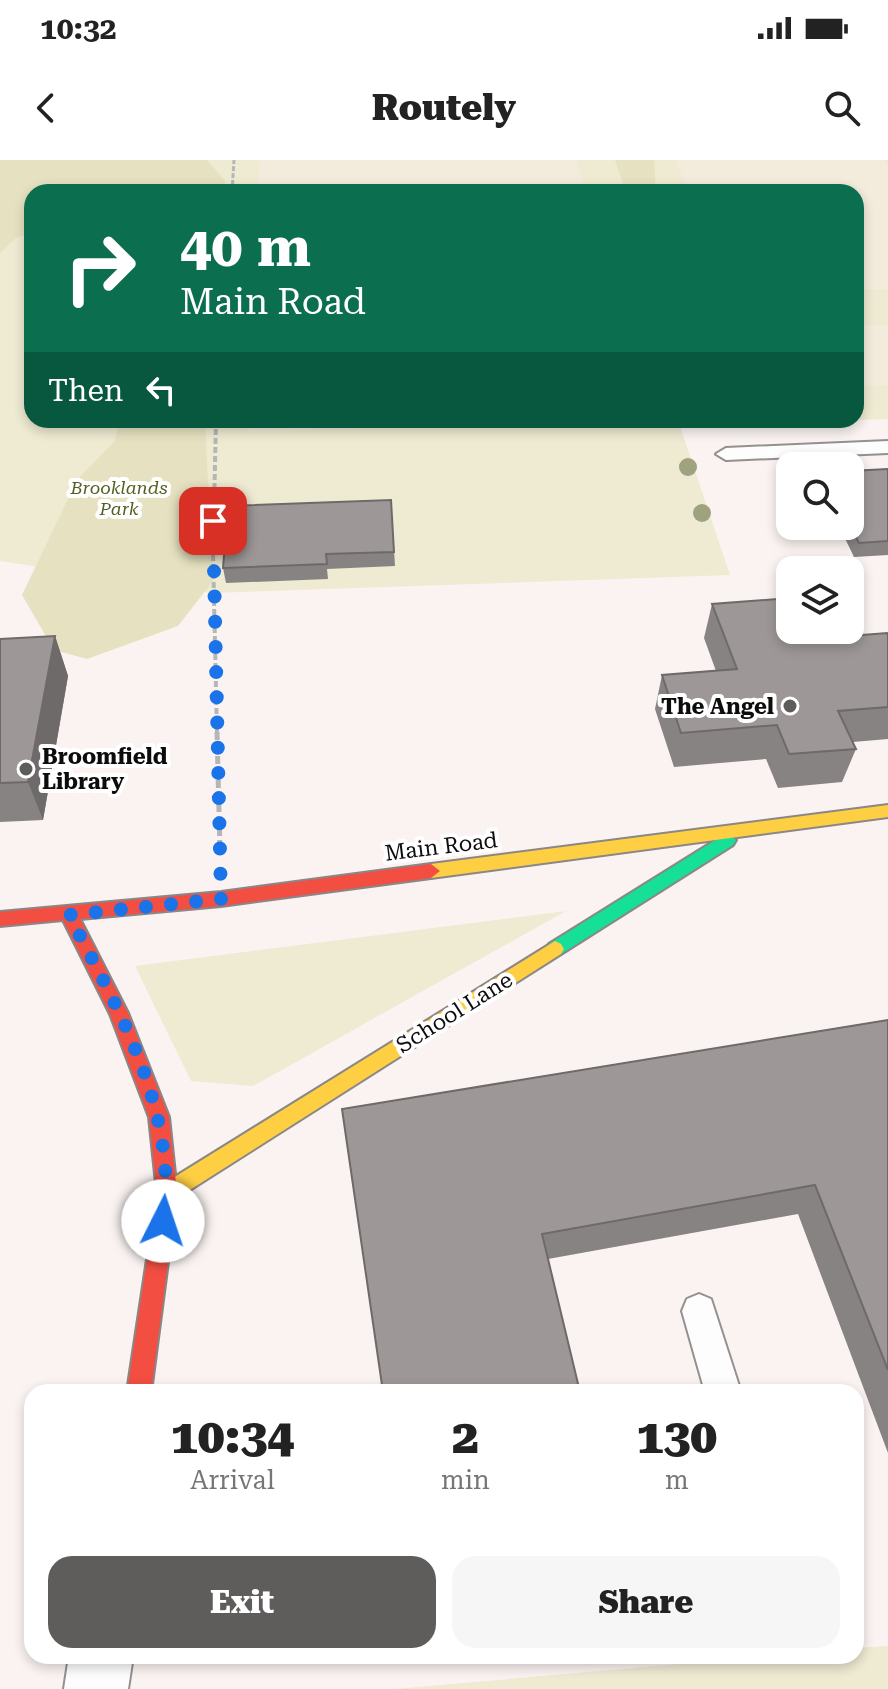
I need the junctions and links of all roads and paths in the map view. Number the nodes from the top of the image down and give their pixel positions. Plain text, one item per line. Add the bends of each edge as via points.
1 (234, 160) edge
2 (232, 184) edge
3 (216, 428) edge
4 (888, 447) edge
5 (726, 454) dead end
6 (888, 811) edge
7 (741, 832) junction
8 (221, 899) junction
9 (69, 915) junction
10 (0, 919) edge
11 (167, 1193) junction
12 (699, 1311) dead end
13 (140, 1384) edge
14 (721, 1384) edge

1 - 2 path
3 - 8 path via 213,553
4 - 5 lane
6 - 7 street, Main Road
7 - 8 street, Main Road
7 - 11 street, School Lane
8 - 9 street, Main Road
9 - 10 street, Main Road
9 - 11 street via 119,1013 159,1117
11 - 13 street
12 - 14 lane

